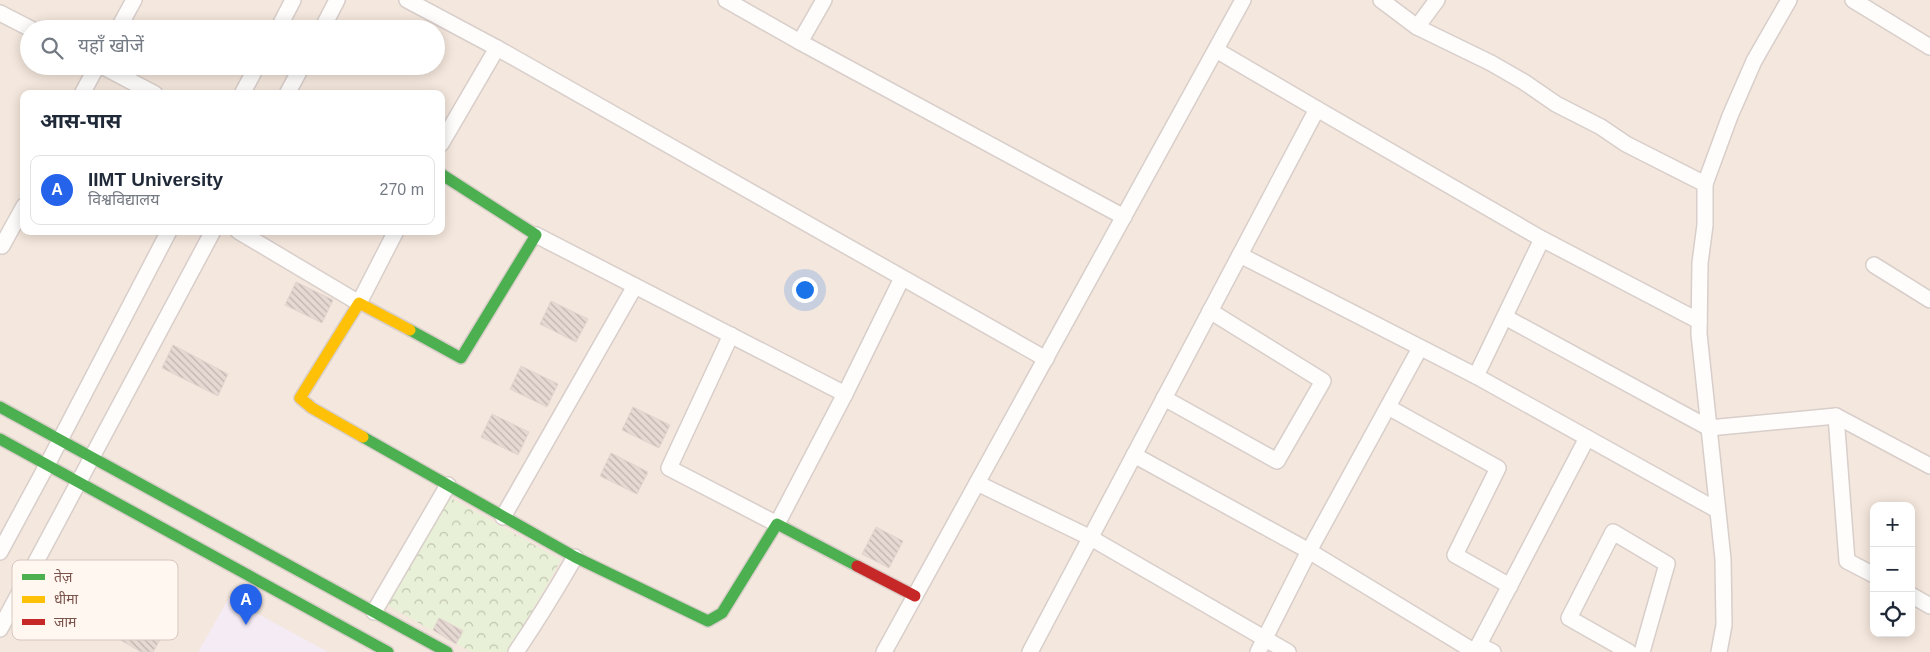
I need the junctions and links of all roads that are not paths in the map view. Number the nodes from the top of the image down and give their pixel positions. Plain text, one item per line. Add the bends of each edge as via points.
1 (134, 0) edge
2 (293, 0) edge
3 (337, 0) edge
4 (407, 0) edge
5 (726, 0) edge
6 (824, 0) edge
7 (1243, 0) edge
8 (1381, 0) edge
9 (1437, 0) edge
10 (1789, 0) edge
11 (1853, 0) edge
12 (0, 12) edge
13 (123, 20) edge
14 (283, 20) edge
15 (327, 20) edge
16 (444, 20) edge
17 (445, 20) edge
18 (20, 23) edge
19 (1417, 27) junction
20 (800, 42) junction
21 (1930, 47) edge
22 (497, 48) junction
23 (1216, 50) junction
24 (92, 75) edge
25 (119, 75) edge
26 (252, 75) edge
27 (297, 75) edge
28 (84, 90) edge
29 (147, 90) edge
30 (244, 90) edge
31 (289, 90) edge
32 (1317, 109) junction
33 (445, 137) edge
34 (445, 177) edge
35 (1705, 184) junction
36 (20, 213) edge
37 (1124, 217) junction
38 (167, 235) edge
39 (211, 235) edge
40 (245, 235) edge
41 (394, 235) edge
42 (536, 235) junction
43 (1542, 239) junction
44 (1, 247) edge
45 (1240, 255) junction
46 (1874, 265) dead end
47 (902, 278) junction
48 (635, 286) junction
49 (1930, 300) edge
50 (359, 303) junction
51 (1210, 311) junction
52 (1504, 318) junction
53 (1699, 322) junction
54 (731, 335) junction
55 (1420, 348) junction
56 (1046, 359) junction
57 (1476, 376) junction
58 (845, 394) junction
59 (1164, 398) junction
60 (0, 407) edge
61 (1388, 407) junction
62 (1836, 416) junction
63 (1708, 428) junction
64 (1587, 438) junction
65 (0, 439) edge
66 (60, 440) junction
67 (1134, 455) junction
68 (92, 458) junction
69 (47, 465) junction
70 (1930, 466) edge
71 (79, 482) junction
72 (977, 483) junction
73 (448, 485) junction
74 (1717, 510) junction
75 (504, 517) junction
76 (777, 524) junction
77 (1091, 538) junction
78 (1309, 551) junction
79 (0, 552) edge
80 (575, 558) junction
81 (37, 560) edge
82 (1870, 573) edge
83 (1510, 586) junction
84 (915, 596) junction
85 (1915, 598) edge
86 (1930, 606) edge
87 (12, 607) edge
88 (374, 612) junction
89 (0, 629) edge
90 (1261, 645) edge
91 (1476, 650) edge
92 (388, 652) edge
93 (447, 652) edge
94 (516, 652) edge
95 (884, 652) edge
96 (1030, 652) edge
97 (1288, 652) edge
98 (1493, 652) edge
99 (1629, 652) edge
100 (1642, 652) edge
101 (1719, 652) edge

1 - 13 street
2 - 14 street
3 - 15 street
4 - 16 street
5 - 20 street
6 - 20 street
7 - 23 street
8 - 19 street
9 - 19 street
10 - 35 street via 1754,61
11 - 21 street
12 - 18 street
17 - 22 street
19 - 35 street via 1490,63 1626,144
20 - 37 street
22 - 33 street
22 - 47 street
23 - 32 street
23 - 37 street
24 - 28 street
25 - 29 street
26 - 30 street
27 - 31 street
32 - 43 street
32 - 45 street
34 - 42 street
35 - 53 street
36 - 44 street
37 - 56 street
38 - 66 street
39 - 68 street
40 - 50 street
41 - 50 street
42 - 48 street
42 - 50 street via 461,358
43 - 52 street
43 - 53 street
45 - 51 street
45 - 55 street
46 - 49 street
47 - 56 street
47 - 58 street
48 - 54 street
48 - 75 street
50 - 73 street via 300,398 312,408
51 - 59 street
51 - 59 street via 1323,381 1277,461
52 - 57 street
52 - 63 street
53 - 63 street
54 - 58 street
54 - 76 street via 669,468
55 - 57 street
55 - 61 street
56 - 72 street
57 - 64 street
58 - 76 street
59 - 67 street
60 - 66 street
61 - 78 street
61 - 83 street via 1498,468 1455,555
62 - 63 street
62 - 70 street
62 - 82 street via 1848,561
63 - 74 street
64 - 74 street
64 - 83 street
65 - 69 street
66 - 68 street
66 - 69 street
67 - 77 street
67 - 78 street
68 - 71 street
68 - 88 street
69 - 71 street
69 - 79 street
71 - 81 street
71 - 92 street
72 - 77 street
72 - 84 street
73 - 75 street
73 - 88 street
74 - 101 street via 1724,589 1724,625
75 - 80 street
76 - 80 street via 722,612 708,621
76 - 84 street
77 - 90 street
77 - 96 street
78 - 90 street
78 - 91 street
80 - 94 street
83 - 91 street
84 - 95 street
85 - 86 street
87 - 89 street
88 - 93 street
90 - 97 street
91 - 98 street
99 - 100 street via 1569,618 1613,532 1667,564

